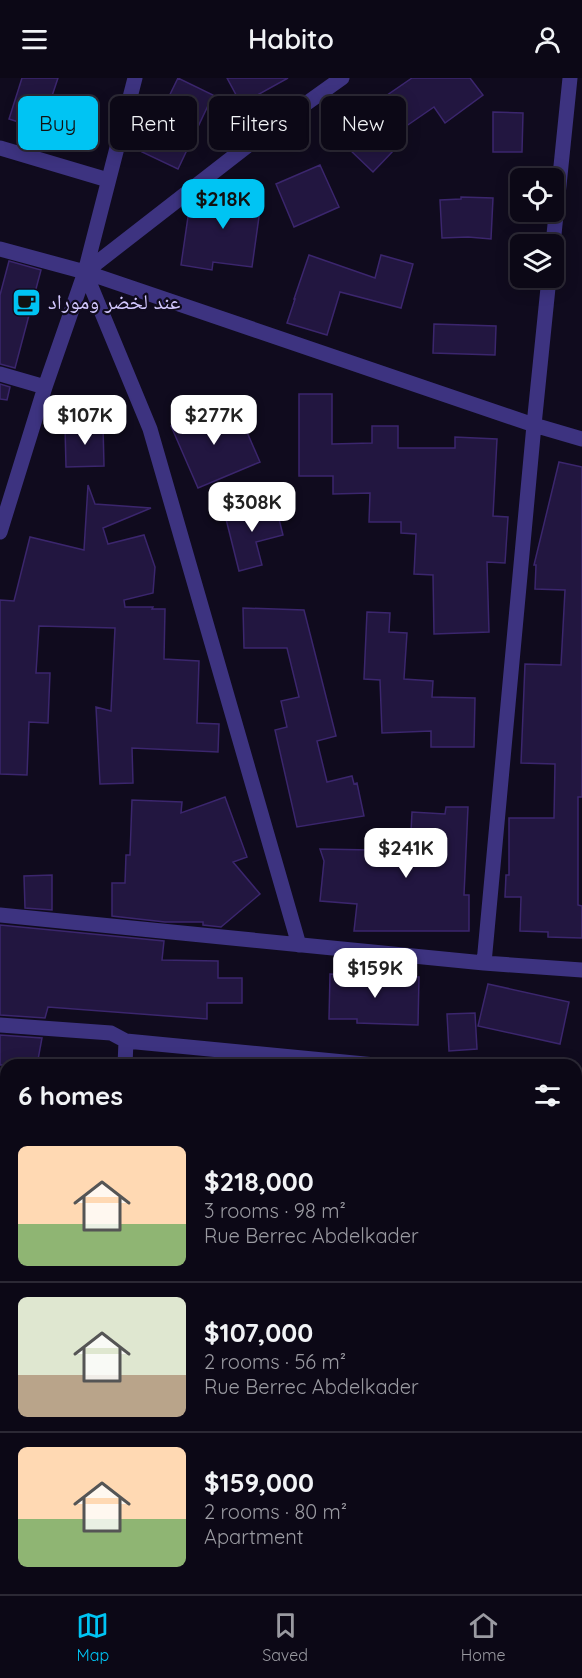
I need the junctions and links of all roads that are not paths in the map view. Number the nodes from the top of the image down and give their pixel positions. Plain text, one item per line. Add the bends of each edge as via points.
1 (135, 78) edge
2 (342, 78) edge
3 (570, 78) edge
4 (0, 148) edge
5 (108, 180) junction
6 (554, 234) edge
7 (0, 249) edge
8 (85, 272) junction
9 (548, 288) edge
10 (0, 374) edge
11 (45, 387) junction
12 (534, 425) junction
13 (582, 439) edge
14 (0, 532) edge
15 (0, 915) edge
16 (299, 945) junction
17 (484, 963) junction
18 (582, 970) edge
19 (0, 1025) edge
20 (126, 1041) junction
21 (125, 1059) edge
22 (313, 1059) edge

1 - 5 street
2 - 8 street
3 - 6 street
4 - 5 street
5 - 8 street
7 - 8 street
8 - 11 street
8 - 12 street
8 - 16 street via 150,429
9 - 12 street
10 - 11 street
11 - 14 street
12 - 13 street
12 - 17 street
15 - 16 street
16 - 17 street
17 - 18 street
19 - 20 street via 111,1033
20 - 21 street
20 - 22 street

